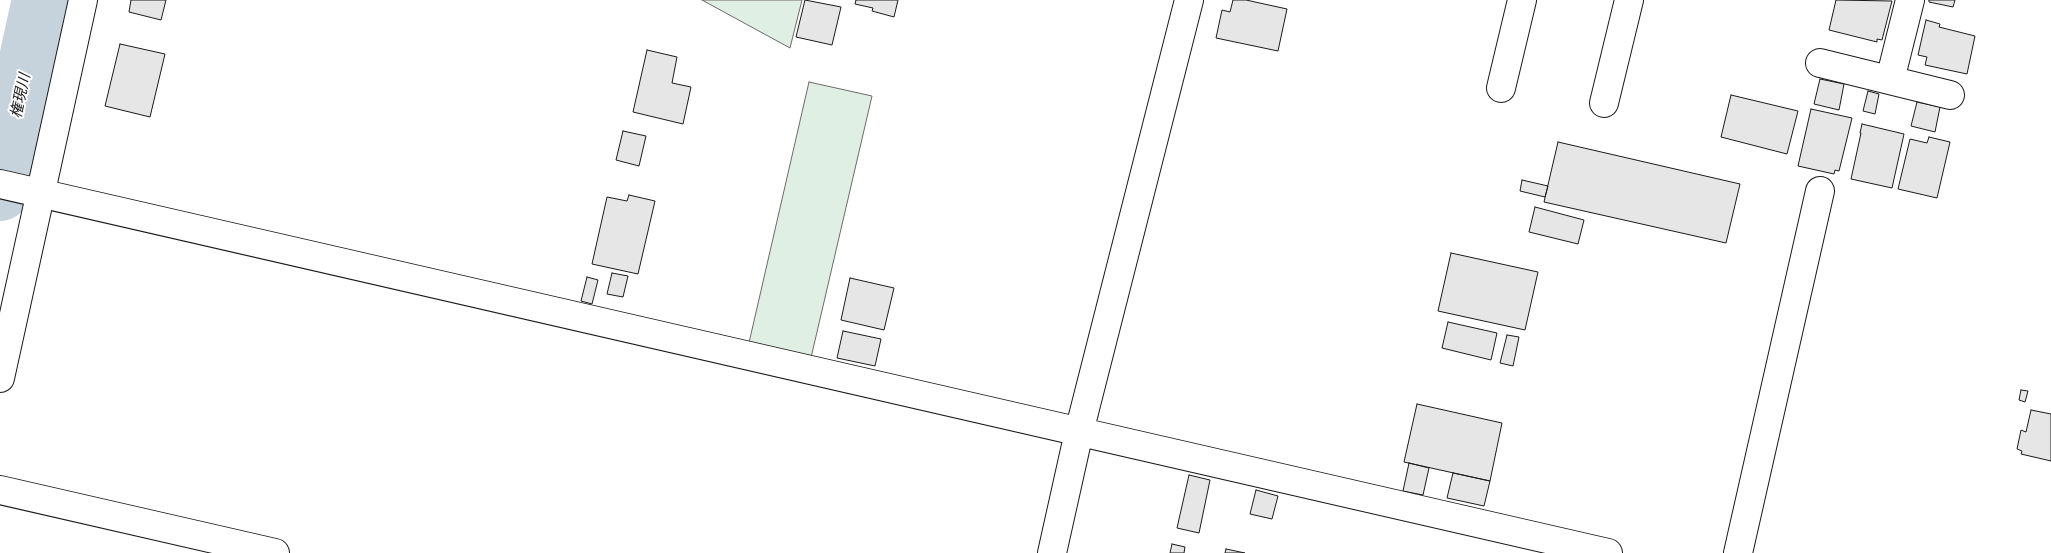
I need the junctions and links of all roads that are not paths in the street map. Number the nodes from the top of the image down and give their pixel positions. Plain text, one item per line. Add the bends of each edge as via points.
1 (83, 0) edge
2 (1189, 0) edge
3 (1522, 0) edge
4 (1629, 0) edge
5 (1910, 0) edge
6 (1820, 63) dead end
7 (1890, 80) junction
8 (1501, 88) dead end
9 (1950, 95) dead end
10 (1604, 103) dead end
11 (0, 184) edge
12 (1820, 191) dead end
13 (40, 193) junction
14 (0, 378) edge
15 (1079, 432) junction
16 (0, 490) edge
17 (275, 553) edge
18 (1052, 553) edge
19 (1608, 553) edge
20 (1738, 553) edge

1 - 13 street
2 - 15 street
3 - 8 street
4 - 10 street
5 - 7 street
6 - 7 street
7 - 9 street
11 - 13 street
12 - 20 street
13 - 14 street
13 - 15 street
15 - 18 street
15 - 19 street
16 - 17 street

